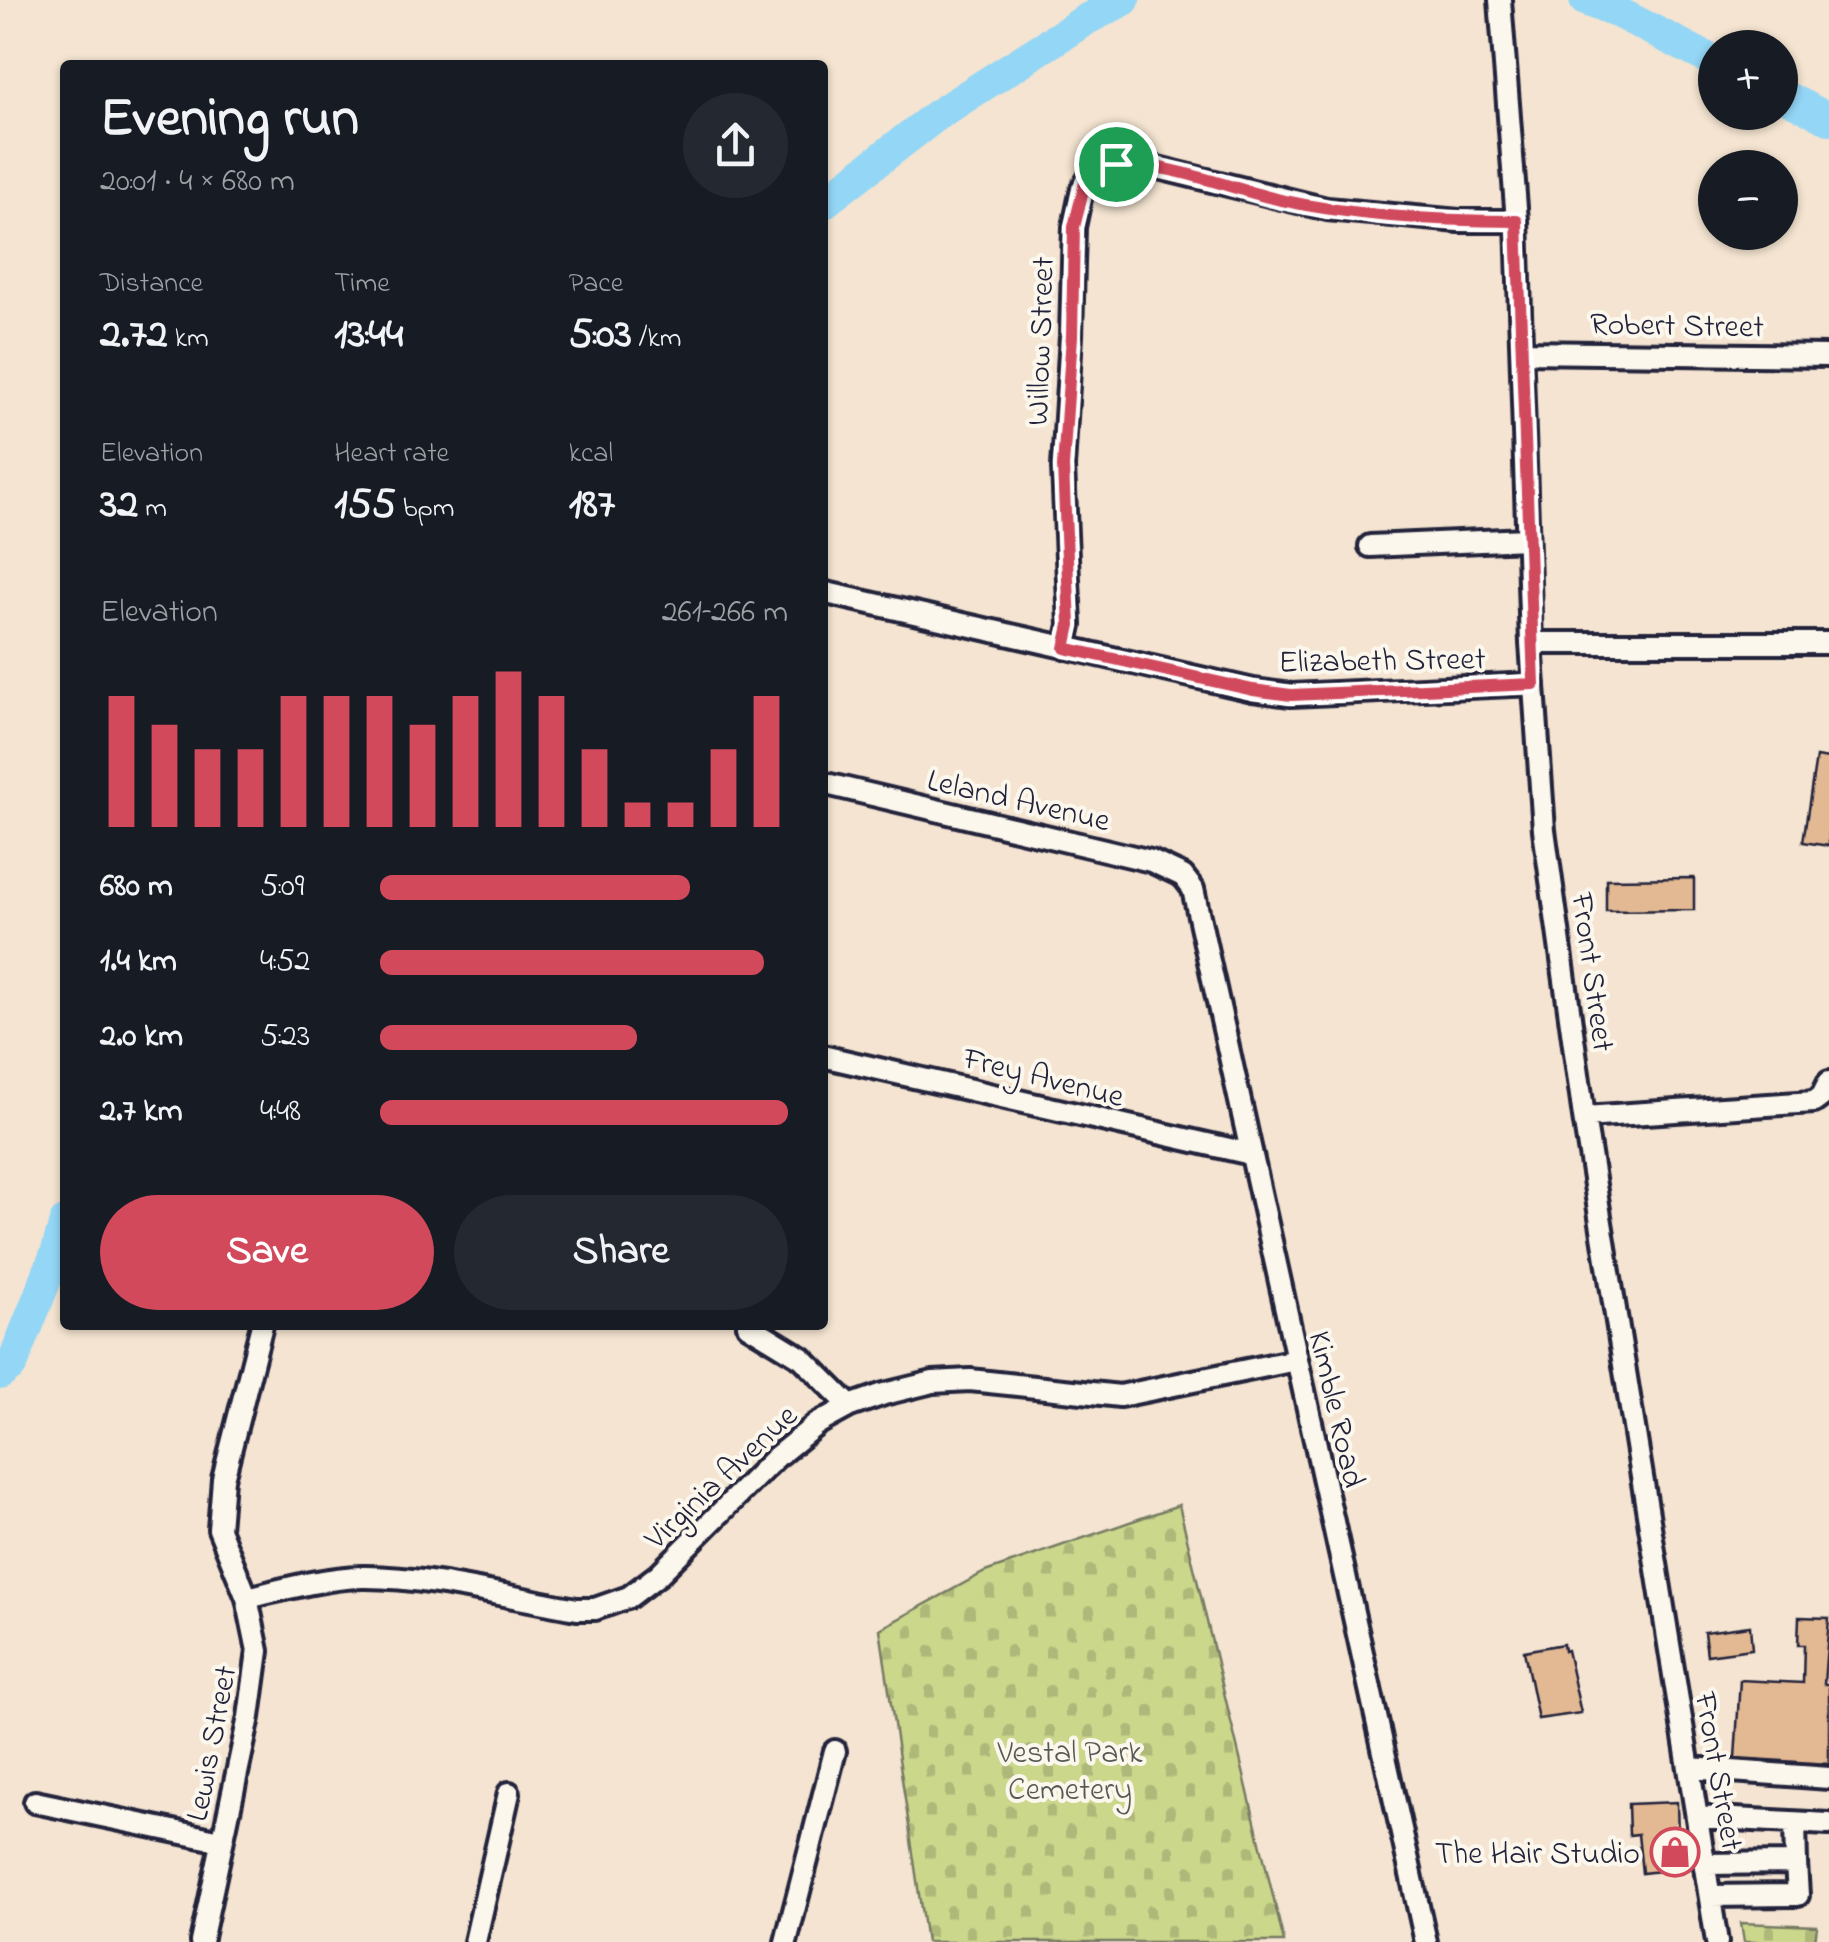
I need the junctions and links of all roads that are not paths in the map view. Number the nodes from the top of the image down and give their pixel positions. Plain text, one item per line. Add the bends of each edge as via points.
1 (1500, 0) edge
2 (1517, 221) junction
3 (1523, 352) junction
4 (1829, 356) edge
5 (1526, 539) junction
6 (1370, 546) dead end
7 (828, 593) edge
8 (1530, 642) junction
9 (1829, 643) edge
10 (1065, 648) junction
11 (1534, 684) junction
12 (828, 784) edge
13 (1193, 889) joint
14 (828, 1057) edge
15 (1829, 1082) edge
16 (1584, 1117) junction
17 (1251, 1154) junction
18 (261, 1330) edge
19 (756, 1330) edge
20 (1296, 1360) junction
21 (850, 1406) junction
22 (247, 1598) junction
23 (834, 1752) dead end
24 (1689, 1768) junction
25 (1829, 1778) edge
26 (509, 1793) dead end
27 (35, 1802) dead end
28 (1696, 1817) junction
29 (1795, 1823) junction
30 (1829, 1824) edge
31 (221, 1841) junction
32 (1796, 1863) junction
33 (1706, 1864) junction
34 (1710, 1896) junction
35 (201, 1942) edge
36 (475, 1942) edge
37 (786, 1942) edge
38 (1426, 1942) edge
39 (1718, 1942) edge

1 - 2 street, Front Street
2 - 3 street, Front Street
2 - 10 street, Willow Street via 1326,208 1154,167 1124,164 1093,172 1074,227 1063,467 1070,625
3 - 4 street, Robert Street
3 - 5 street, Front Street
5 - 6 street
5 - 8 street, Front Street
7 - 10 street, Elizabeth Street
8 - 9 street, Elizabeth Street
8 - 11 street, Front Street
10 - 11 street, Elizabeth Street via 1291,695
11 - 16 street, Front Street via 1544,830
12 - 13 street, Leland Avenue via 1151,861 1183,876
13 - 17 street, Kimble Road
14 - 17 street, Frey Avenue
15 - 16 street via 1814,1102
16 - 24 street, Front Street
17 - 20 street, Kimble Road
18 - 22 street, Lewis Street via 219,1503 219,1530
19 - 21 street via 802,1358
20 - 21 street, Virginia Avenue via 1120,1396 970,1380 933,1382
20 - 38 street, Kimble Road
21 - 22 street, Virginia Avenue via 775,1458 658,1576 629,1597 595,1609 361,1577
22 - 31 street, Lewis Street via 258,1651
23 - 37 street
24 - 25 street
24 - 28 street, Front Street
26 - 36 street
27 - 31 street
28 - 29 street
28 - 33 street, Front Street
29 - 30 street
29 - 32 street
31 - 35 street, Lewis Street
32 - 33 street
32 - 34 street via 1798,1895
33 - 34 street, Front Street
34 - 39 street, Front Street

